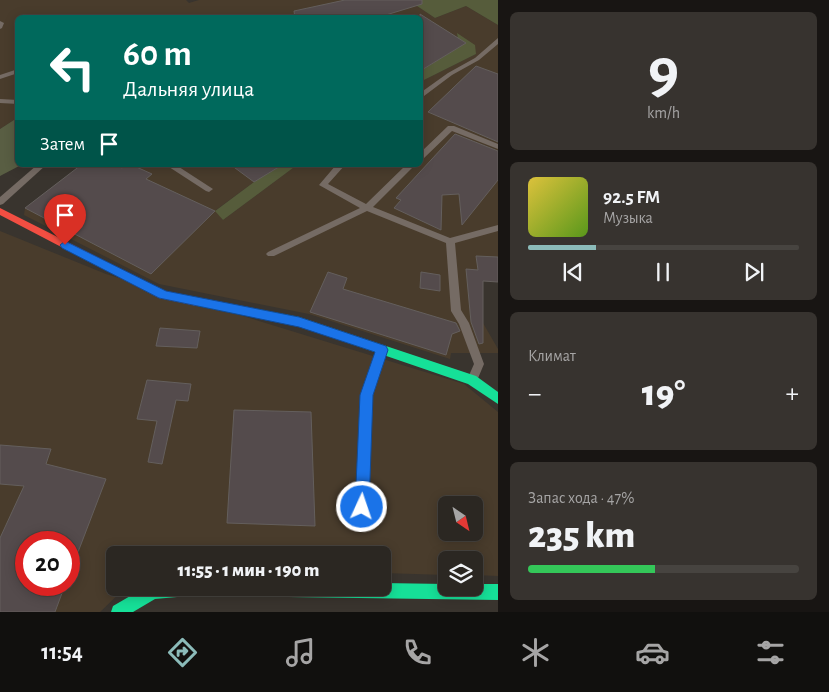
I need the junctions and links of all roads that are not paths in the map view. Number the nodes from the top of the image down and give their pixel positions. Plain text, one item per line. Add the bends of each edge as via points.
1 (498, 40) edge
2 (15, 72) edge
3 (0, 77) edge
4 (423, 95) edge
5 (0, 101) edge
6 (15, 102) edge
7 (498, 147) edge
8 (423, 154) edge
9 (40, 167) edge
10 (173, 167) edge
11 (339, 167) edge
12 (410, 167) edge
13 (209, 189) dead end
14 (0, 202) edge
15 (366, 208) junction
16 (0, 210) edge
17 (498, 228) edge
18 (450, 241) junction
19 (271, 254) dead end
20 (382, 350) junction
21 (472, 380) junction
22 (498, 399) edge
23 (362, 507) dead end
24 (391, 591) edge
25 (498, 592) edge
26 (145, 596) edge
27 (120, 611) edge

1 - 4 lane via 477,60 450,74
2 - 3 lane
5 - 6 lane
7 - 8 lane via 450,128
9 - 14 lane
10 - 13 lane
11 - 15 lane via 323,186
12 - 15 lane
15 - 18 lane
15 - 19 lane
16 - 20 street via 163,295 299,322
17 - 18 lane
18 - 21 lane via 456,311 464,323 479,364
20 - 21 street
20 - 23 lane via 367,395
21 - 22 street
24 - 25 street
26 - 27 street

